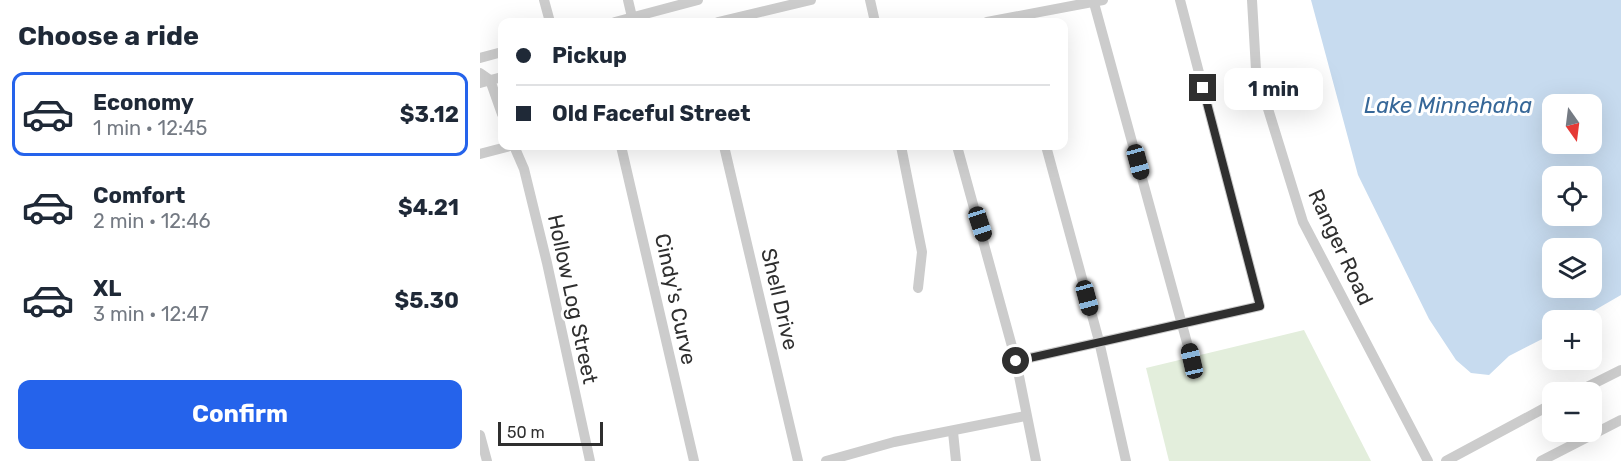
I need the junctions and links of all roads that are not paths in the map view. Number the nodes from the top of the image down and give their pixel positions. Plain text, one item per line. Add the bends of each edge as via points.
1 (544, 0) edge
2 (628, 0) edge
3 (698, 0) edge
4 (810, 0) edge
5 (870, 0) edge
6 (1180, 0) edge
7 (1252, 0) edge
8 (1098, 1) edge
9 (632, 17) junction
10 (549, 18) edge
11 (629, 18) edge
12 (735, 18) edge
13 (874, 18) edge
14 (1025, 18) edge
15 (498, 53) edge
16 (480, 58) edge
17 (480, 74) edge
18 (485, 82) edge
19 (498, 106) edge
20 (498, 150) edge
21 (514, 150) edge
22 (622, 150) edge
23 (725, 150) edge
24 (902, 150) edge
25 (958, 150) edge
26 (1047, 150) edge
27 (480, 154) edge
28 (918, 288) dead end
29 (1183, 322) junction
30 (1099, 341) junction
31 (1016, 361) junction
32 (1192, 361) dead end
33 (1621, 370) edge
34 (1597, 382) edge
35 (1542, 409) edge
36 (1025, 416) junction
37 (1621, 420) edge
38 (953, 432) junction
39 (480, 435) edge
40 (859, 457) edge
41 (487, 461) edge
42 (590, 461) edge
43 (694, 461) edge
44 (798, 461) edge
45 (826, 461) edge
46 (956, 461) edge
47 (1036, 461) edge
48 (1126, 461) edge
49 (1428, 461) edge
50 (1446, 461) edge
51 (1541, 461) edge

1 - 10 street
2 - 9 street
3 - 9 street
4 - 12 street
5 - 13 street
6 - 29 street via 1260,306
7 - 49 street, Ranger Road via 1256,70 1295,201 1313,243
8 - 14 street
8 - 29 street
9 - 11 street
15 - 16 street
17 - 18 street
18 - 19 street
20 - 27 street
21 - 42 street, Hollow Log Street via 524,169 547,263
22 - 43 street, Cindy's Curve
23 - 44 street, Shell Drive
24 - 28 street via 922,252
25 - 31 street
26 - 30 street
29 - 30 street
29 - 32 street
30 - 31 street
30 - 48 street
31 - 36 street
33 - 34 street
35 - 50 street
36 - 38 street
36 - 47 street
37 - 51 street
38 - 40 street via 894,442
38 - 46 street
39 - 41 street
40 - 45 street

